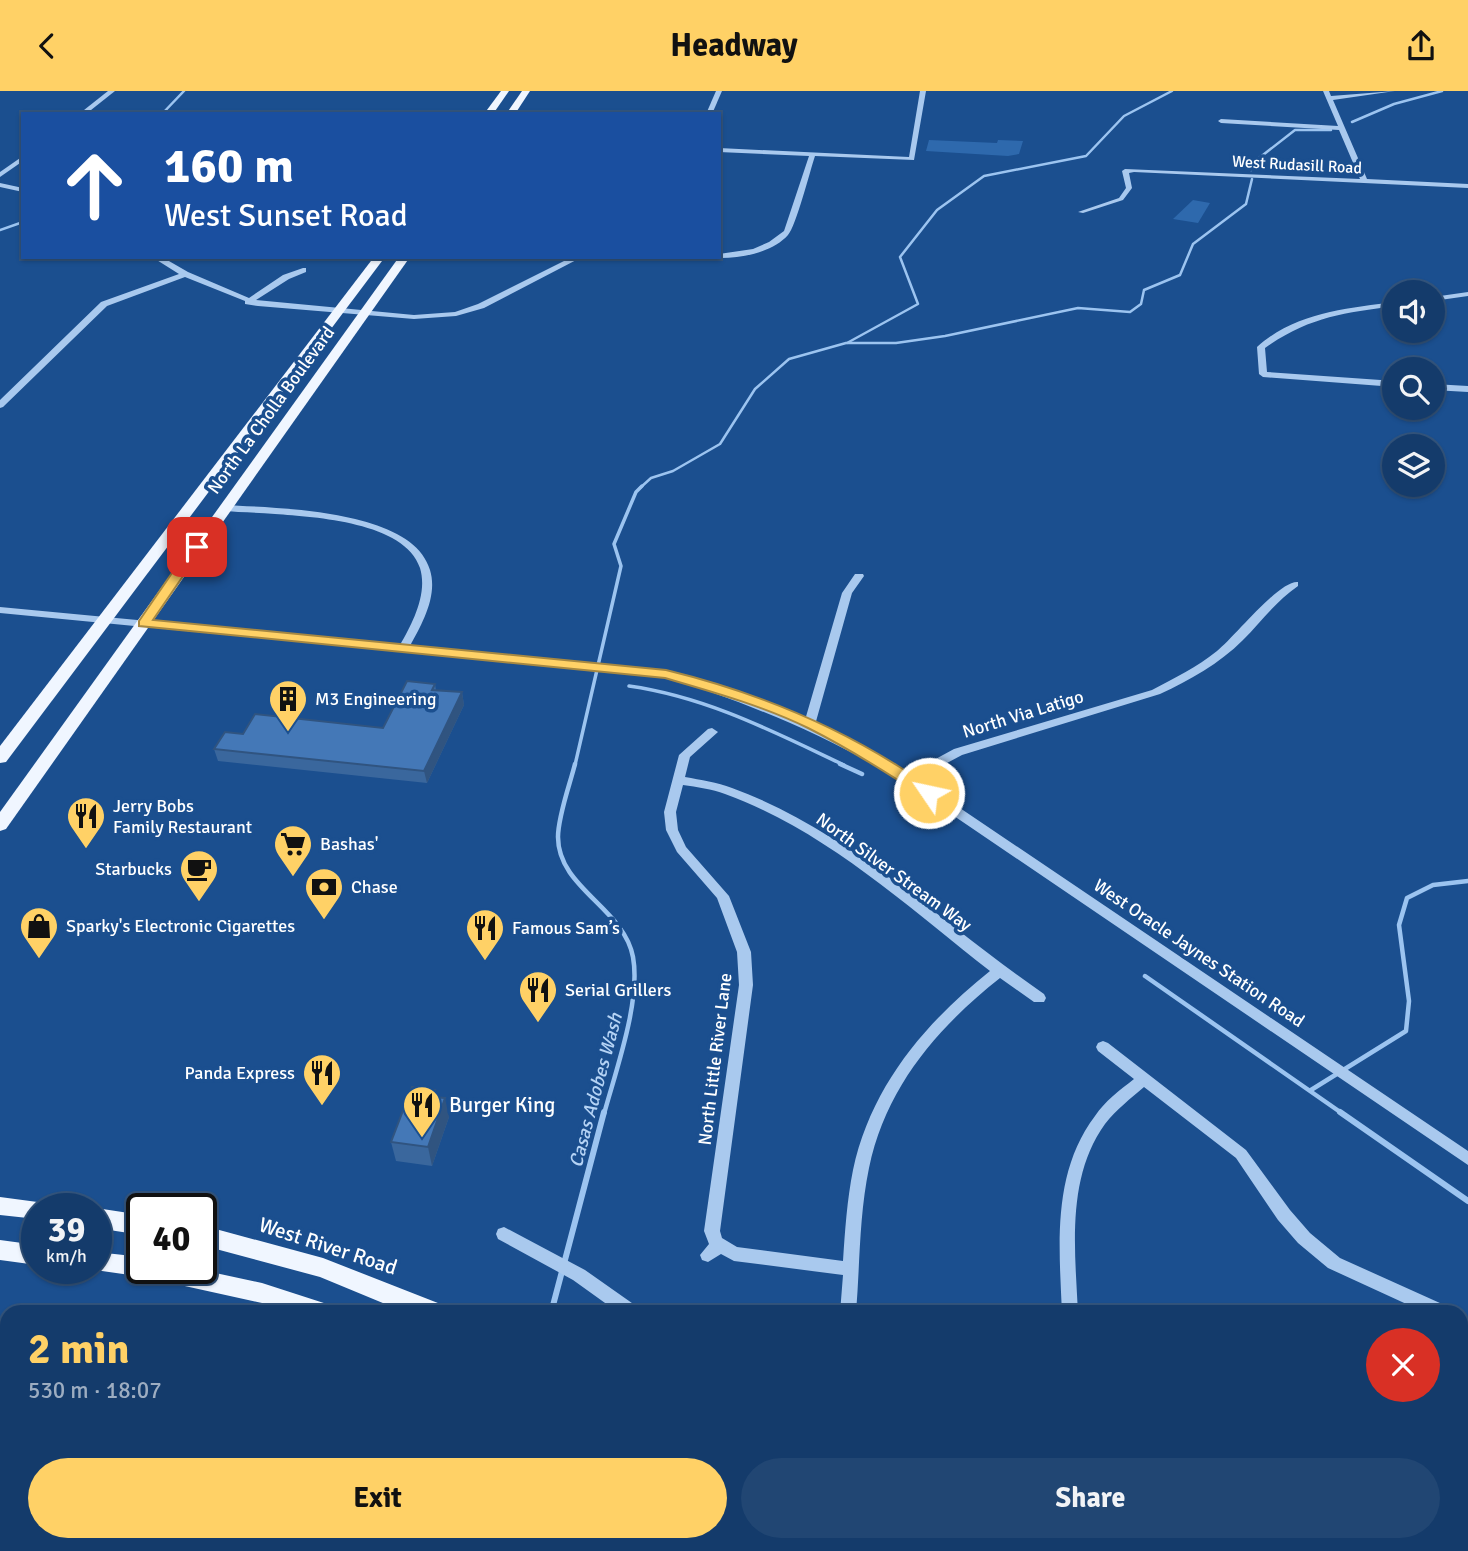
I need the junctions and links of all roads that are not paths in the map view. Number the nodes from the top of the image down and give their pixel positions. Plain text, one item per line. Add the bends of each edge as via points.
1 (112, 91) edge
2 (505, 91) edge
3 (526, 91) edge
4 (719, 91) edge
5 (923, 91) edge
6 (1392, 91) edge
7 (1329, 94) edge
8 (85, 112) edge
9 (489, 112) edge
10 (511, 112) edge
11 (710, 112) edge
12 (1221, 121) dead end
13 (1343, 128) junction
14 (721, 147) edge
15 (721, 147) edge
16 (812, 153) junction
17 (913, 157) junction
18 (21, 159) edge
19 (0, 175) edge
20 (1364, 181) junction
21 (0, 185) edge
22 (1468, 186) edge
23 (21, 190) edge
24 (1081, 212) dead end
25 (721, 256) edge
26 (159, 259) edge
27 (378, 259) edge
28 (404, 259) edge
29 (574, 259) edge
30 (303, 270) dead end
31 (185, 274) junction
32 (1468, 294) edge
33 (1445, 297) edge
34 (248, 302) junction
35 (1382, 306) edge
36 (338, 313) junction
37 (363, 314) junction
38 (1382, 383) edge
39 (1445, 388) edge
40 (1468, 389) edge
41 (0, 405) edge
42 (224, 509) junction
43 (859, 576) dead end
44 (1294, 584) dead end
45 (0, 610) edge
46 (106, 620) junction
47 (144, 624) junction
48 (403, 649) junction
49 (566, 664) joint
50 (810, 723) junction
51 (712, 732) dead end
52 (0, 758) edge
53 (908, 779) junction
54 (680, 780) junction
55 (0, 825) edge
56 (998, 972) junction
57 (1039, 998) dead end
58 (1103, 1047) dead end
59 (1143, 1080) junction
60 (1468, 1159) edge
61 (0, 1206) edge
62 (21, 1208) edge
63 (504, 1234) dead end
64 (217, 1239) edge
65 (0, 1250) edge
66 (714, 1250) joint
67 (21, 1253) edge
68 (852, 1269) junction
69 (217, 1283) edge
70 (298, 1305) edge
71 (415, 1305) edge
72 (622, 1305) edge
73 (849, 1305) edge
74 (1070, 1305) edge
75 (1427, 1305) edge

1 - 8 street
2 - 9 main road
3 - 10 main road
4 - 11 street
5 - 17 street
6 - 7 street
7 - 13 street
12 - 13 street
13 - 20 street
14 - 17 street
15 - 16 street
16 - 17 street
16 - 25 street via 787,232 758,251
18 - 19 street
20 - 22 street, West Rudasill Road
20 - 24 street, West Rudasill Road via 1125,171 1129,188 1121,199
21 - 23 street
26 - 31 street
27 - 36 main road, North La Cholla Boulevard
28 - 37 main road, North La Cholla Boulevard
29 - 37 street via 498,299 456,314
30 - 34 street
31 - 34 street
31 - 41 street via 104,304
32 - 33 street
34 - 36 street
35 - 38 street via 1312,316 1261,347 1263,374
36 - 37 street
36 - 46 main road, North La Cholla Boulevard
37 - 42 main road, North La Cholla Boulevard
39 - 40 street
42 - 47 main road, North La Cholla Boulevard
42 - 48 street via 342,517 407,544 425,566 426,593 419,622
43 - 50 street via 847,593
44 - 53 street, North Via Latigo via 1275,596 1209,664 1185,678 942,758
45 - 46 street
46 - 47 street
46 - 52 main road, North La Cholla Boulevard
47 - 48 street
47 - 55 main road, North La Cholla Boulevard
48 - 49 street
49 - 50 street via 666,674
50 - 53 street
51 - 54 street, North Little River Lane via 685,755
53 - 60 street, West Oracle Jaynes Station Road
54 - 56 street, North Silver Stream Way via 719,787 785,815 829,842
54 - 66 street, North Little River Lane via 670,812 672,830 681,849 723,896 744,952 746,985 712,1221
56 - 57 street, North Silver Stream Way
56 - 68 street via 935,1026 907,1059 883,1104 864,1154
58 - 59 street
59 - 74 street via 1099,1120 1082,1146 1068,1209
59 - 75 street via 1241,1154 1284,1215 1334,1263
61 - 62 main road
63 - 72 street via 579,1275
64 - 71 main road, West River Road via 323,1268
65 - 67 main road
66 - 68 street, North Little River Lane
68 - 73 street
69 - 70 main road

